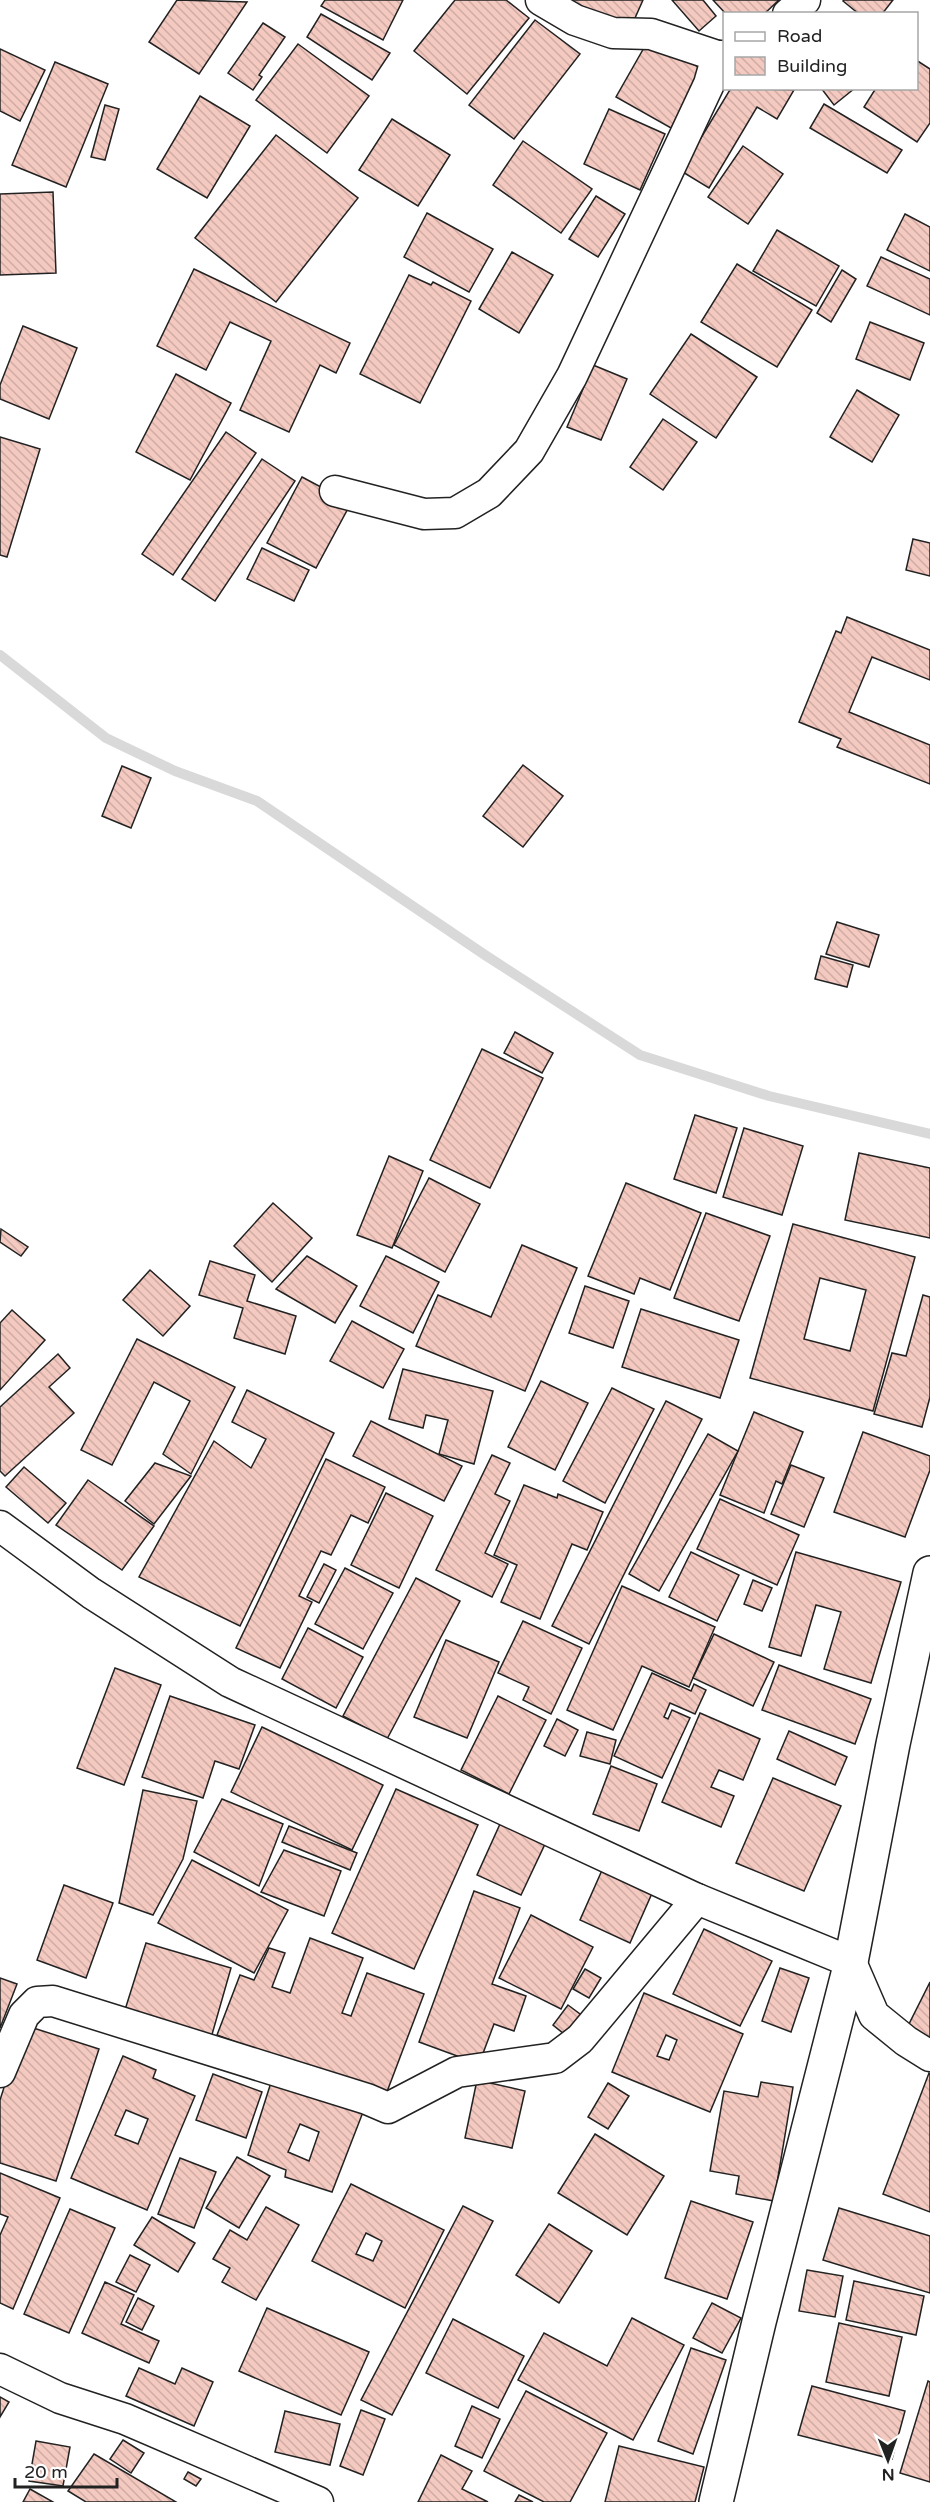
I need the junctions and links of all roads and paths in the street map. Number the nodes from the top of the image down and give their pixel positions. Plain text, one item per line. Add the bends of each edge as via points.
1 (541, 0) edge
2 (805, 0) edge
3 (790, 12) edge
4 (721, 56) edge
5 (335, 491) dead end
6 (0, 1526) edge
7 (930, 1573) edge
8 (697, 1899) junction
9 (851, 1962) junction
10 (930, 2056) edge
11 (0, 2072) edge
12 (0, 2369) edge
13 (318, 2502) edge
14 (717, 2502) edge

1 - 4 street via 575,20 613,33 651,34
2 - 3 street
4 - 5 street via 572,376 529,451 489,493 455,513 424,514
6 - 8 street via 91,1593 230,1682
7 - 9 main road
8 - 9 street
8 - 11 street via 580,2039 555,2058 457,2072 388,2108 53,2001 37,2002 24,2015
9 - 10 street via 874,2015
9 - 14 main road
12 - 13 street via 60,2398 125,2418

